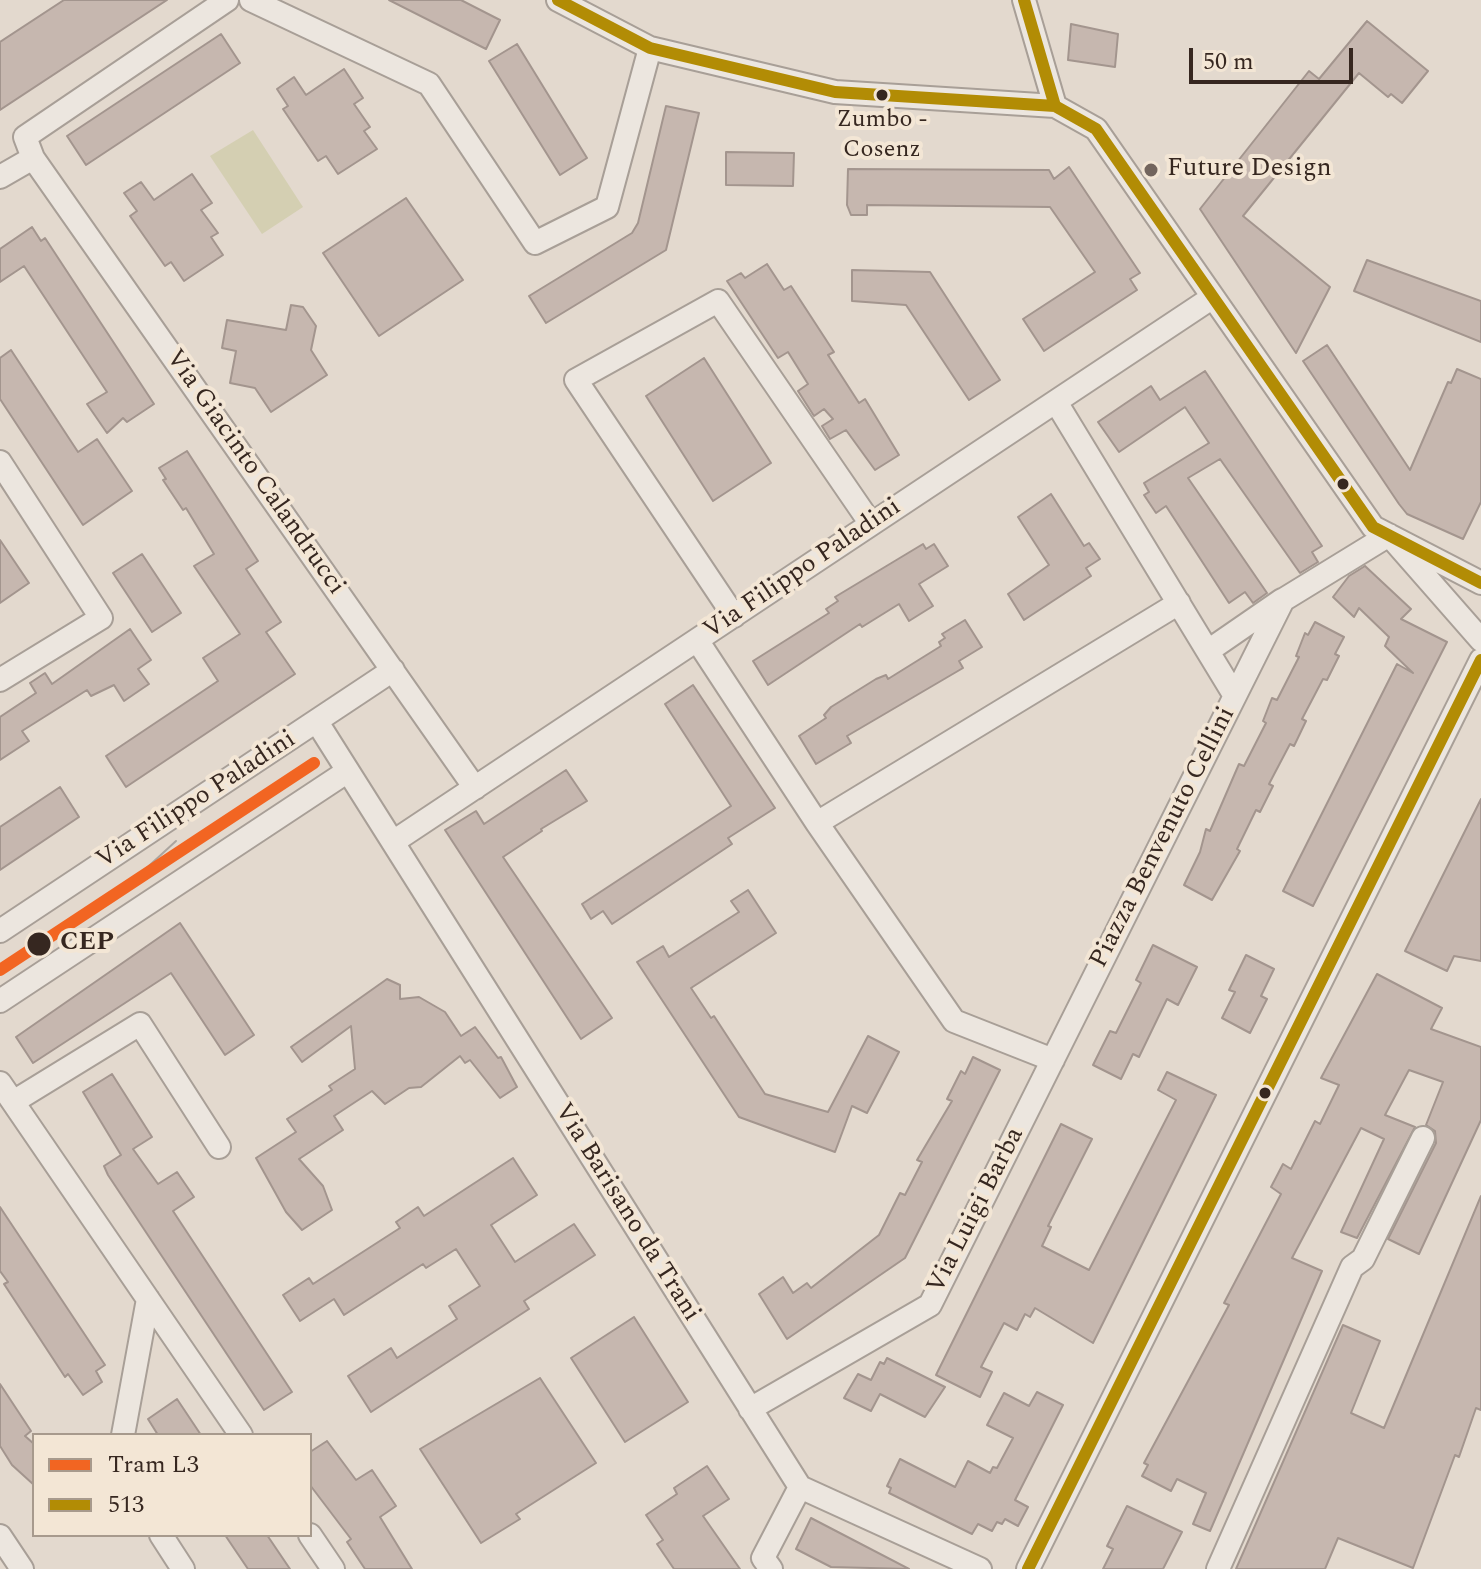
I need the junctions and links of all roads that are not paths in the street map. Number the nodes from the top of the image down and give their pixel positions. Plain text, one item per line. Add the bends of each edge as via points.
1 (227, 0) edge
2 (251, 0) edge
3 (558, 0) edge
4 (1024, 0) edge
5 (650, 48) junction
6 (1055, 106) junction
7 (33, 158) junction
8 (0, 177) edge
9 (1213, 297) junction
10 (1056, 402) junction
11 (0, 462) edge
12 (871, 524) junction
13 (1389, 535) junction
14 (1481, 583) edge
15 (1283, 600) junction
16 (1179, 603) junction
17 (734, 616) junction
18 (697, 640) junction
19 (1481, 640) edge
20 (1208, 651) junction
21 (1481, 660) edge
22 (393, 670) junction
23 (0, 680) edge
24 (1235, 696) junction
25 (317, 722) junction
26 (348, 771) junction
27 (475, 788) junction
28 (817, 823) junction
29 (393, 842) junction
30 (0, 931) edge
31 (0, 1001) edge
32 (1053, 1060) junction
33 (6, 1092) edge
34 (1423, 1138) dead end
35 (219, 1147) dead end
36 (148, 1299) junction
37 (750, 1409) junction
38 (123, 1433) edge
39 (240, 1433) edge
40 (800, 1487) junction
41 (0, 1536) edge
42 (162, 1537) edge
43 (311, 1537) edge
44 (22, 1569) edge
45 (183, 1569) edge
46 (333, 1569) edge
47 (771, 1569) edge
48 (980, 1569) edge
49 (1028, 1569) edge
50 (1218, 1569) edge

1 - 7 street via 25,137
2 - 5 street via 429,84 535,243 607,207
3 - 5 street
4 - 6 street
5 - 6 street via 835,92
6 - 9 street via 1096,129
7 - 8 street
7 - 22 street, Via Giacinto Calandrucci
9 - 10 street, Via Filippo Paladini
9 - 13 street via 1373,527
10 - 12 street, Via Filippo Paladini
10 - 16 street, Piazza Benvenuto Cellini
11 - 23 street via 101,618
12 - 17 street, Via Filippo Paladini
12 - 17 street via 718,301 576,380
13 - 14 street
13 - 15 street
13 - 19 street
15 - 20 street
15 - 24 street
16 - 20 street, Piazza Benvenuto Cellini
16 - 28 street
17 - 18 street, Via Filippo Paladini
18 - 27 street, Via Filippo Paladini
18 - 28 street
20 - 24 street, Piazza Benvenuto Cellini
21 - 49 street
22 - 25 street, Via Filippo Paladini
22 - 27 street, Via Giacinto Calandrucci
24 - 32 street, Piazza Benvenuto Cellini
25 - 26 street, Via Barisano da Trani
25 - 30 street, Via Filippo Paladini
26 - 29 street, Via Barisano da Trani
26 - 31 street
27 - 29 street, Via Filippo Paladini
28 - 32 street via 954,1021
29 - 37 street, Via Barisano da Trani
32 - 37 street, Via Luigi Barba via 930,1305
33 - 35 street via 140,1024
33 - 36 street
34 - 50 street via 1363,1259 1352,1267
36 - 38 street
36 - 39 street
37 - 40 street, Via Barisano da Trani
40 - 47 street via 763,1558
40 - 48 street
41 - 44 street
42 - 45 street
43 - 46 street

